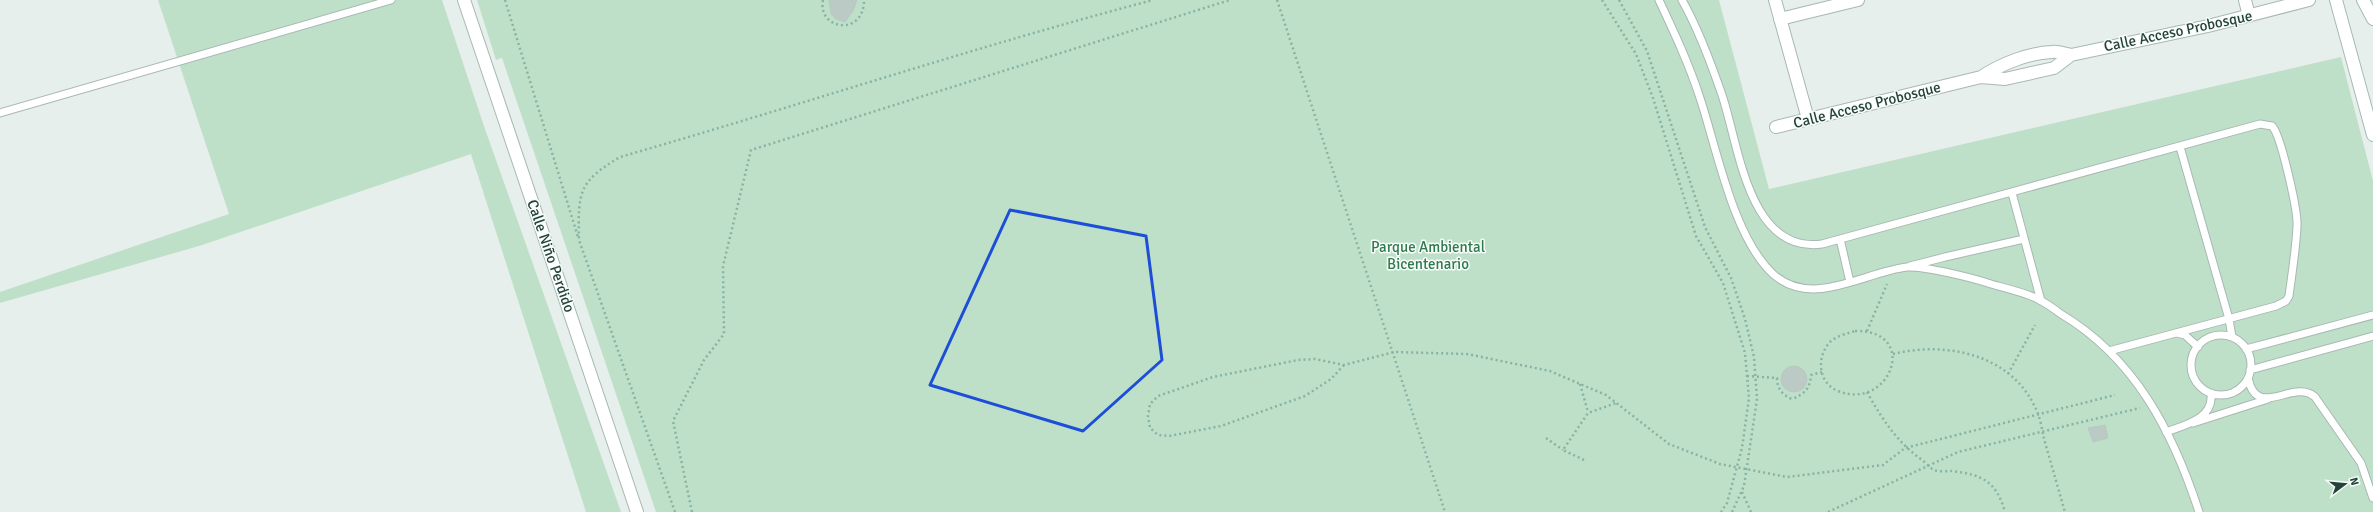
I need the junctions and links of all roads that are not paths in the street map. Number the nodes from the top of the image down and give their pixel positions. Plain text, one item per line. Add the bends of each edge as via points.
1 (391, 0) edge
2 (464, 0) edge
3 (1659, 0) edge
4 (1682, 0) edge
5 (1775, 0) edge
6 (1858, 0) edge
7 (2245, 0) edge
8 (2309, 0) edge
9 (2336, 0) edge
10 (2363, 0) edge
11 (2249, 16) junction
12 (2373, 18) edge
13 (1780, 19) junction
14 (2071, 55) junction
15 (1981, 77) junction
16 (0, 113) edge
17 (1808, 119) junction
18 (1776, 127) dead end
19 (2373, 135) edge
20 (2180, 147) junction
21 (2012, 193) junction
22 (1840, 239) junction
23 (2024, 240) junction
24 (1908, 267) junction
25 (1850, 282) junction
26 (2041, 302) junction
27 (2373, 315) edge
28 (2229, 319) junction
29 (2176, 333) junction
30 (2373, 336) edge
31 (2232, 337) junction
32 (2198, 347) junction
33 (2246, 349) junction
34 (2109, 351) junction
35 (2250, 370) junction
36 (2248, 378) junction
37 (2211, 393) junction
38 (2268, 398) junction
39 (2193, 423) junction
40 (2166, 432) junction
41 (2373, 498) edge
42 (637, 512) edge
43 (2199, 512) edge

1 - 16 lane
2 - 42 street, Calle Niño Perdido
3 - 25 lane via 1689,66 1735,208 1758,256 1774,274 1786,283 1800,288 1830,288
4 - 22 lane via 1711,64 1752,197 1770,226 1797,243 1809,245
5 - 13 street
6 - 13 street
7 - 11 street
8 - 11 street, Calle Acceso Probosque
9 - 19 street
10 - 12 street
11 - 14 street, Calle Acceso Probosque
13 - 17 street
14 - 15 street, Calle Acceso Probosque via 2052,52 2030,57 1999,65
14 - 15 street, Calle Acceso Probosque via 2054,68 2005,79
15 - 17 street, Calle Acceso Probosque
17 - 18 street, Calle Acceso Probosque
20 - 21 lane
20 - 28 lane
20 - 28 lane via 2260,124 2272,126 2277,133 2297,225 2289,296 2286,301 2276,306
21 - 22 lane
21 - 23 lane
22 - 25 lane
23 - 24 lane
23 - 26 lane
24 - 25 lane
24 - 26 lane via 1980,280
26 - 34 lane via 2084,328
27 - 33 lane
28 - 29 lane
28 - 31 lane
29 - 32 lane via 2186,336
29 - 34 lane
30 - 35 lane
31 - 32 lane via 2213,336
31 - 33 lane
32 - 37 lane via 2193,355 2193,374 2197,383
33 - 35 lane via 2250,358
34 - 40 lane via 2142,387
35 - 36 lane
36 - 37 lane via 2234,392 2224,395
36 - 38 lane via 2250,388 2258,396
37 - 39 lane via 2210,405 2206,412
38 - 39 lane
38 - 41 lane via 2300,390 2310,392 2361,463
39 - 40 lane
40 - 43 lane

